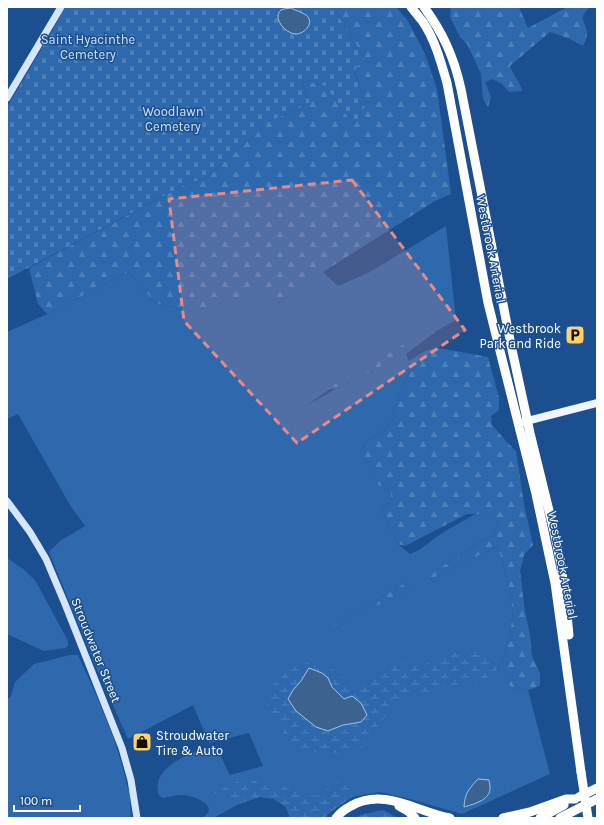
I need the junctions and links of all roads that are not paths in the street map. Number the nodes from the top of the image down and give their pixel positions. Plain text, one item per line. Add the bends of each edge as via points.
1 (61, 7) edge
2 (411, 7) edge
3 (424, 7) edge
4 (7, 98) edge
5 (597, 403) edge
6 (522, 422) junction
7 (7, 501) edge
8 (597, 788) edge
9 (575, 799) junction
10 (597, 799) edge
11 (137, 818) edge
12 (336, 818) edge
13 (340, 818) edge
14 (415, 818) edge
15 (450, 818) edge
16 (503, 818) edge
17 (540, 818) edge
18 (560, 818) edge
19 (588, 818) edge

1 - 4 main road
2 - 6 highway, Westbrook Arterial via 429,32 439,54 447,83 496,340
3 - 6 highway, Westbrook Arterial via 444,39 458,73 511,345
5 - 6 main road
6 - 19 highway, Westbrook Arterial, bridge via 555,535 560,564 570,654 567,666
7 - 11 main road, Stroudwater Street via 46,559 65,604 122,748 131,780
8 - 9 highway
9 - 16 highway
9 - 17 highway
10 - 18 highway
12 - 15 highway via 356,803 381,799
13 - 14 highway via 357,806 378,802 398,806

